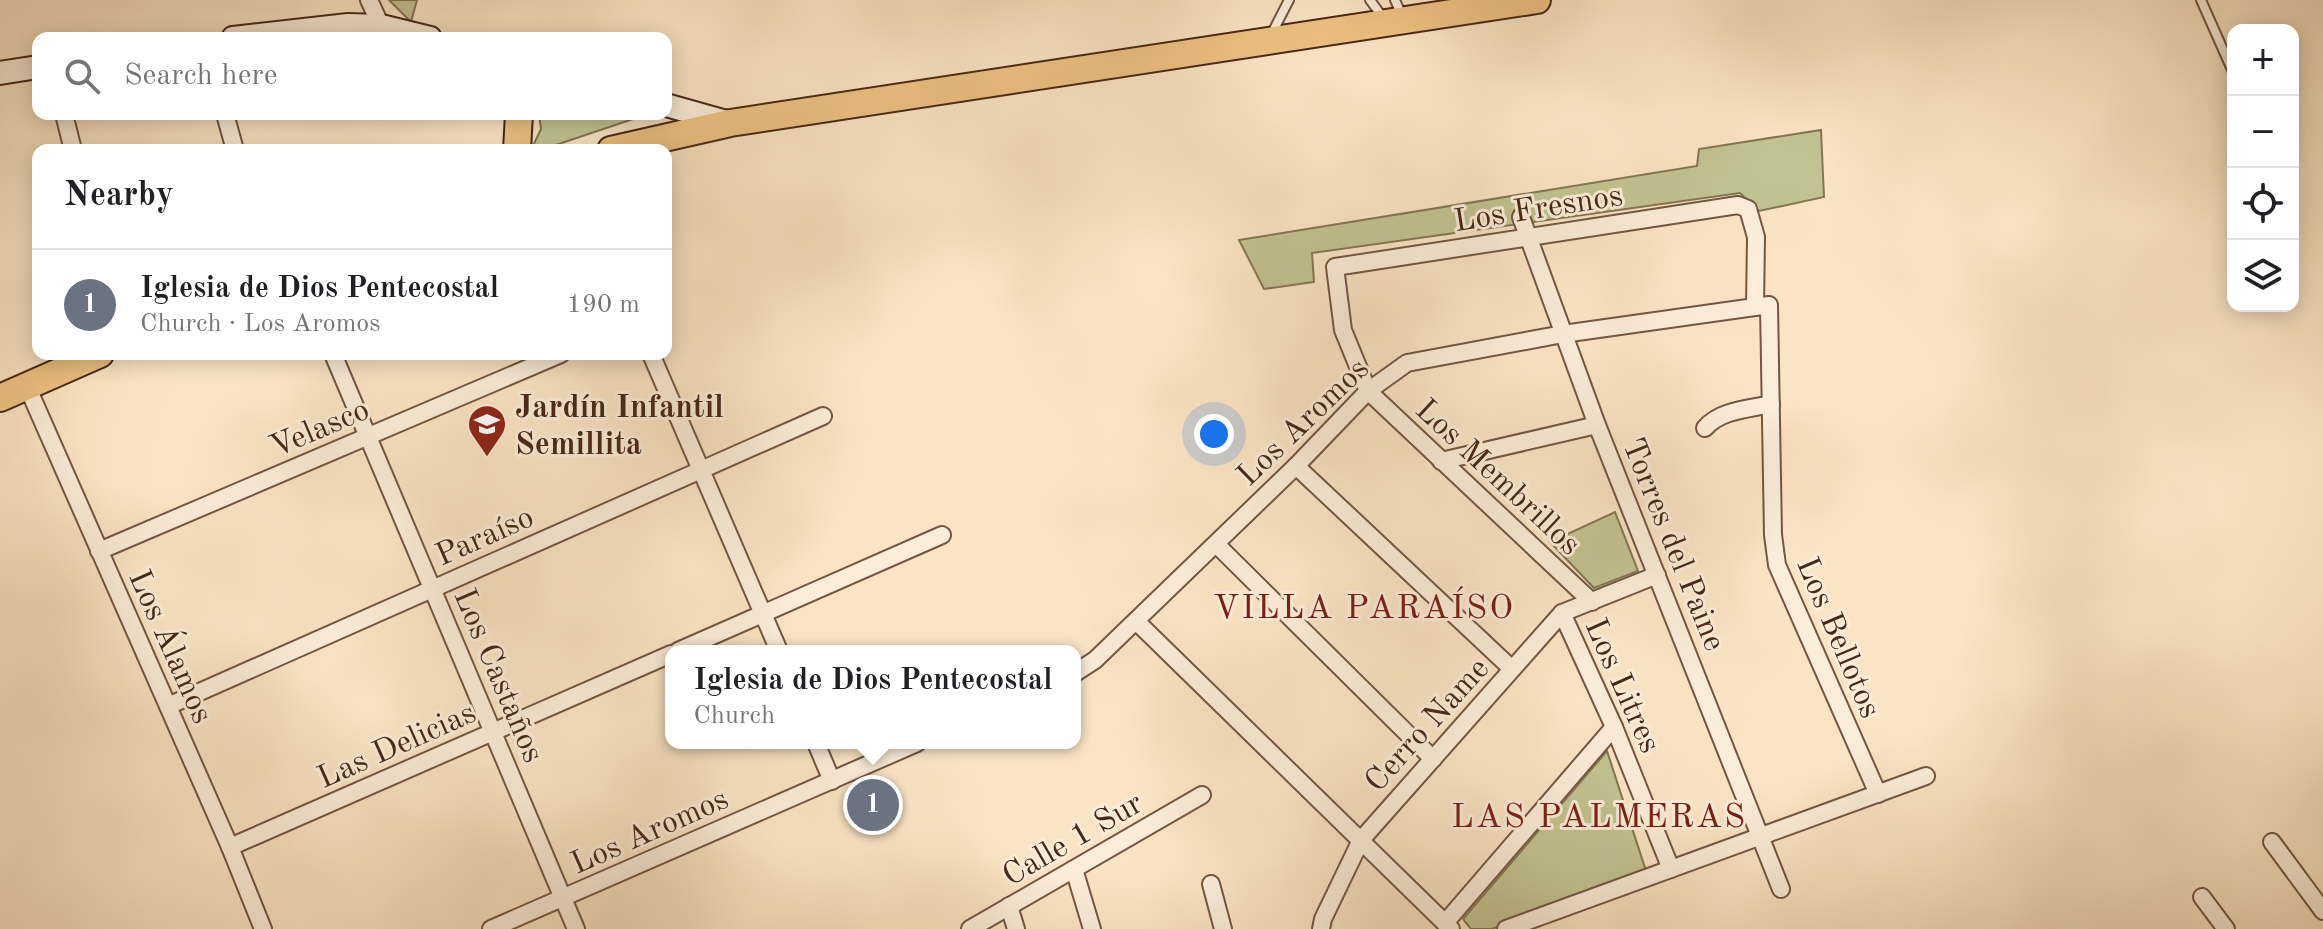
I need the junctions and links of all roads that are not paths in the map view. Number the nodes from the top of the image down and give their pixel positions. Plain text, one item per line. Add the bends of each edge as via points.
1 (369, 0) edge
2 (1289, 0) edge
3 (1370, 0) edge
4 (1537, 0) edge
5 (2201, 0) edge
6 (1395, 14) edge
7 (381, 26) junction
8 (286, 32) edge
9 (406, 32) edge
10 (1268, 41) junction
11 (2227, 58) edge
12 (32, 68) edge
13 (0, 73) edge
14 (672, 107) edge
15 (66, 120) edge
16 (227, 120) edge
17 (519, 120) edge
18 (730, 123) junction
19 (72, 144) edge
20 (233, 144) edge
21 (517, 144) edge
22 (637, 144) edge
23 (1748, 209) joint
24 (1521, 217) dead end
25 (1529, 236) junction
26 (1762, 306) junction
27 (1563, 334) junction
28 (86, 360) edge
29 (336, 360) edge
30 (547, 360) edge
31 (654, 360) edge
32 (27, 386) junction
33 (1368, 391) junction
34 (0, 398) edge
35 (1771, 404) junction
36 (823, 416) dead end
37 (1597, 425) junction
38 (1705, 428) dead end
39 (368, 436) junction
40 (1441, 461) junction
41 (1296, 466) junction
42 (702, 469) junction
43 (942, 535) dead end
44 (1216, 544) junction
45 (99, 551) junction
46 (1657, 575) junction
47 (433, 589) junction
48 (1592, 602) junction
49 (764, 613) junction
50 (1562, 613) junction
51 (1136, 621) junction
52 (692, 645) edge
53 (777, 645) edge
54 (665, 657) edge
55 (1081, 669) edge
56 (1512, 669) junction
57 (168, 706) junction
58 (1614, 727) junction
59 (494, 732) junction
60 (819, 749) edge
61 (904, 749) edge
62 (1433, 759) junction
63 (1926, 776) dead end
64 (832, 781) junction
65 (1878, 794) junction
66 (1202, 795) dead end
67 (1761, 837) junction
68 (1361, 840) junction
69 (2272, 842) dead end
70 (230, 847) junction
71 (1074, 869) junction
72 (1671, 869) junction
73 (1211, 884) dead end
74 (1781, 889) dead end
75 (2202, 897) dead end
76 (562, 899) junction
77 (1009, 906) junction
78 (2323, 911) edge
79 (1448, 926) edge
80 (263, 929) edge
81 (491, 929) edge
82 (576, 929) edge
83 (970, 929) edge
84 (1016, 929) edge
85 (1092, 929) edge
86 (1223, 929) edge
87 (1321, 929) edge
88 (1506, 929) edge
89 (2226, 929) edge

1 - 7 street
2 - 10 lane
3 - 6 lane
4 - 6 main road
5 - 11 lane
6 - 10 main road
7 - 8 main road
7 - 9 main road
10 - 18 main road
12 - 13 main road
14 - 18 main road
15 - 19 street
16 - 20 street
17 - 21 main road
18 - 22 main road
23 - 25 street, Los Fresnos via 1732,204
23 - 26 street, Los Bellotos
24 - 25 street, Torres del Paine
25 - 27 street, Torres del Paine
25 - 33 street, Los Fresnos via 1335,267 1343,330
26 - 27 street, Los Aromos
26 - 35 street, Los Bellotos
27 - 33 street, Los Aromos via 1417,360
27 - 37 street, Torres del Paine
28 - 32 main road
29 - 39 street, Los Castaños
30 - 39 street, Velasco
31 - 42 street
32 - 34 main road
32 - 45 street, Los Álamos
33 - 40 street, Los Membrillos
33 - 41 street, Los Aromos
35 - 38 street via 1724,415
35 - 65 street, Los Bellotos via 1777,565
36 - 42 street, Paraíso
37 - 40 street
37 - 46 street, Torres del Paine
39 - 45 street, Velasco
39 - 47 street, Los Castaños
40 - 48 street, Los Membrillos
41 - 44 street, Los Aromos
41 - 56 street
42 - 47 street, Paraíso
42 - 49 street
43 - 49 street
44 - 51 street, Los Aromos
44 - 62 street
45 - 57 street, Los Álamos
46 - 48 street, Cerro Name
46 - 67 street, Torres del Paine
47 - 57 street, Paraíso
47 - 59 street, Los Castaños
48 - 50 street, Cerro Name
49 - 52 street
49 - 53 street
50 - 56 street, Cerro Name
50 - 58 street, Los Litres
51 - 55 street, Los Aromos
51 - 68 street
54 - 59 street, Las Delicias
56 - 62 street, Cerro Name
57 - 70 street, Los Álamos
58 - 72 street, Los Litres
58 - 79 street
59 - 70 street, Las Delicias
59 - 76 street, Los Castaños
60 - 64 street
61 - 64 street, Los Aromos
62 - 68 street, Cerro Name
63 - 65 street
64 - 76 street, Los Aromos
65 - 67 street
66 - 71 street, Calle 1 Sur
67 - 72 street
67 - 74 street, Torres del Paine
68 - 79 street
68 - 87 street, Cerro Name
69 - 78 street
70 - 80 street, Los Álamos
71 - 77 street, Calle 1 Sur
71 - 85 street
72 - 88 street
73 - 86 street
75 - 89 street
76 - 81 street, Los Aromos
76 - 82 street, Los Castaños
77 - 83 street, Calle 1 Sur
77 - 84 street

